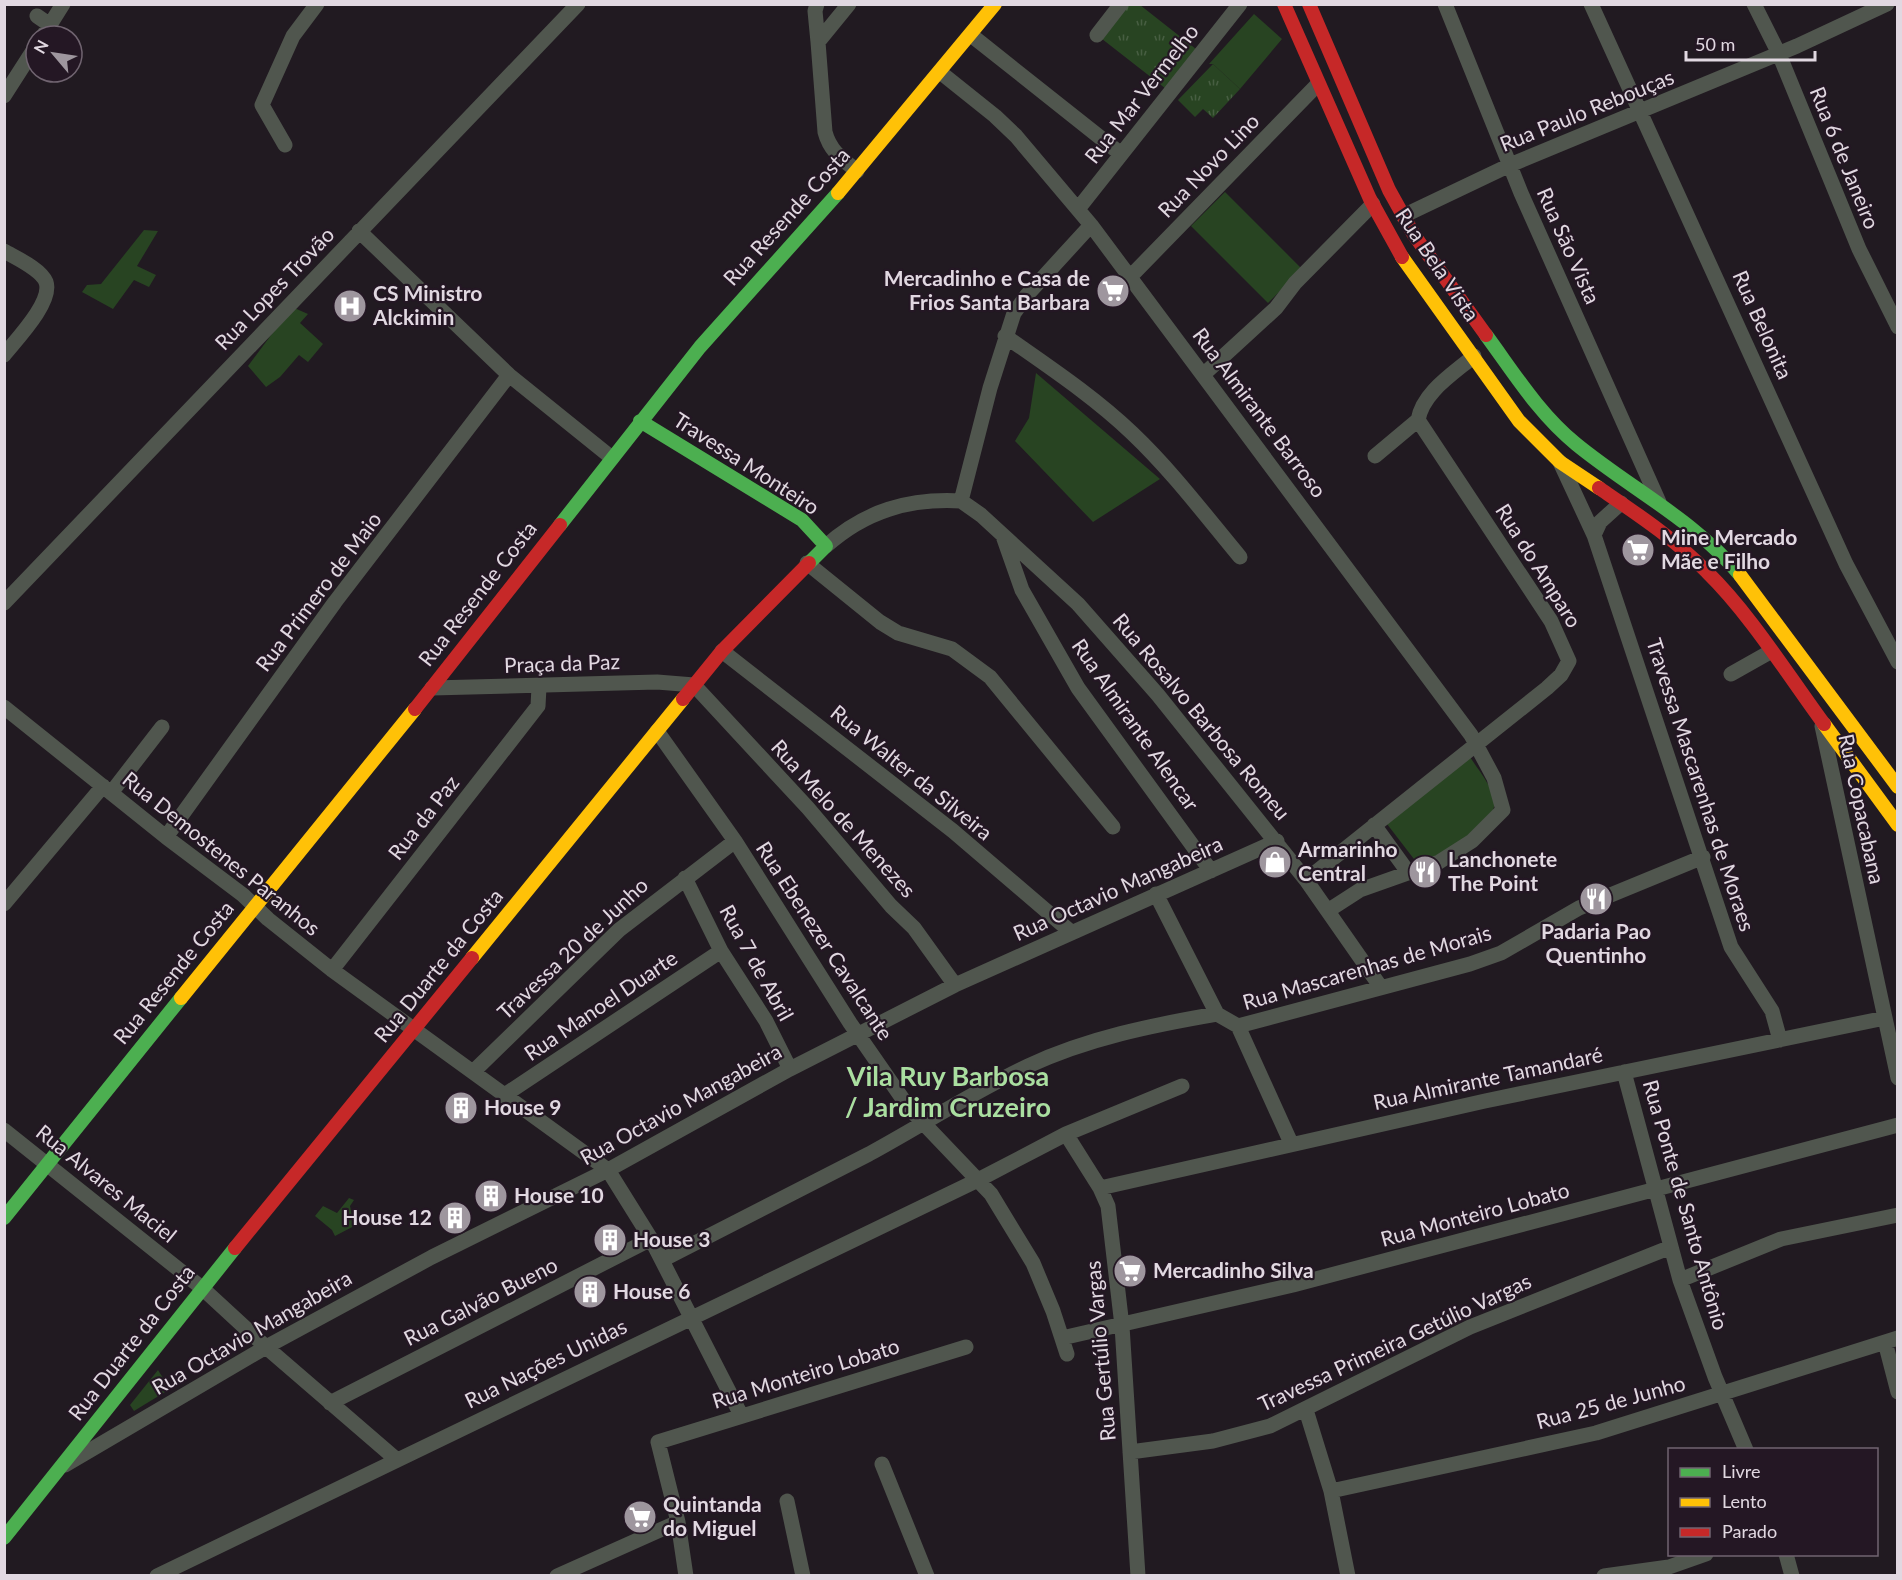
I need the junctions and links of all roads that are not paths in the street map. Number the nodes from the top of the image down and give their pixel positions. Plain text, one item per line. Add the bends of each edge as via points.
1 (63, 4) edge
2 (317, 4) edge
3 (578, 4) edge
4 (817, 4) edge
5 (849, 4) edge
6 (995, 4) edge
7 (1121, 4) edge
8 (1240, 4) edge
9 (1284, 4) edge
10 (1308, 4) edge
11 (1445, 4) edge
12 (1591, 4) edge
13 (1754, 4) edge
14 (1887, 4) edge
15 (37, 16) dead end
16 (42, 24) edge
17 (50, 24) edge
18 (971, 35) junction
19 (1097, 35) dead end
20 (818, 42) junction
21 (1779, 54) junction
22 (24, 65) edge
23 (940, 72) junction
24 (1318, 84) junction
25 (4, 96) edge
26 (1642, 112) junction
27 (285, 145) dead end
28 (1121, 154) junction
29 (1510, 165) junction
30 (857, 171) junction
31 (1373, 204) junction
32 (1078, 209) junction
33 (1403, 216) junction
34 (1091, 225) junction
35 (359, 231) junction
36 (4, 251) edge
37 (1131, 276) junction
38 (1898, 327) edge
39 (1005, 336) junction
40 (4, 355) edge
41 (1474, 357) junction
42 (1204, 374) junction
43 (509, 375) junction
44 (1418, 420) junction
45 (640, 421) junction
46 (1375, 456) dead end
47 (612, 458) junction
48 (1560, 462) junction
49 (961, 501) junction
50 (1659, 502) junction
51 (1621, 503) junction
52 (1002, 534) junction
53 (1594, 534) junction
54 (826, 546) junction
55 (1240, 557) dead end
56 (807, 563) junction
57 (4, 603) edge
58 (1788, 637) junction
59 (722, 651) junction
60 (1770, 652) junction
61 (1898, 662) edge
62 (1731, 674) dead end
63 (694, 685) junction
64 (538, 687) junction
65 (432, 688) junction
66 (4, 707) edge
67 (1822, 724) junction
68 (162, 727) dead end
69 (657, 731) junction
70 (1474, 743) junction
71 (1898, 787) edge
72 (107, 790) junction
73 (1374, 825) junction
74 (1898, 825) edge
75 (1113, 827) dead end
76 (166, 837) junction
77 (735, 841) junction
78 (1277, 842) junction
79 (1703, 857) junction
80 (1211, 871) junction
81 (1408, 872) junction
82 (684, 878) junction
83 (1306, 880) junction
84 (1156, 894) junction
85 (4, 904) edge
86 (254, 906) junction
87 (1329, 910) junction
88 (1071, 932) junction
89 (721, 951) junction
90 (332, 970) junction
91 (954, 985) junction
92 (1380, 986) junction
93 (1217, 1014) junction
94 (1885, 1018) junction
95 (1238, 1026) junction
96 (415, 1029) junction
97 (858, 1035) junction
98 (1780, 1040) junction
99 (790, 1069) junction
100 (474, 1071) junction
101 (1624, 1072) junction
102 (1898, 1078) edge
103 (1182, 1086) dead end
104 (503, 1096) junction
105 (924, 1124) junction
106 (1898, 1125) edge
107 (4, 1130) edge
108 (1066, 1134) junction
109 (1292, 1143) junction
110 (48, 1164) junction
111 (608, 1170) junction
112 (978, 1180) junction
113 (1100, 1188) junction
114 (1654, 1190) junction
115 (1898, 1215) edge
116 (4, 1218) edge
117 (651, 1239) junction
118 (1671, 1247) junction
119 (662, 1260) junction
120 (1680, 1280) junction
121 (202, 1288) junction
122 (690, 1317) junction
123 (1122, 1326) junction
124 (1062, 1338) junction
125 (1891, 1340) edge
126 (266, 1347) junction
127 (966, 1347) dead end
128 (1067, 1354) dead end
129 (1898, 1392) edge
130 (1722, 1393) junction
131 (330, 1403) junction
132 (1306, 1410) junction
133 (741, 1415) junction
134 (1746, 1448) edge
135 (1130, 1452) junction
136 (397, 1460) junction
137 (882, 1464) dead end
138 (58, 1470) junction
139 (1331, 1491) junction
140 (787, 1501) dead end
141 (678, 1522) junction
142 (4, 1538) edge
143 (1700, 1556) edge
144 (1787, 1556) edge
145 (158, 1575) edge
146 (557, 1575) edge
147 (686, 1575) edge
148 (802, 1575) edge
149 (927, 1575) edge
150 (1138, 1575) edge
151 (1348, 1575) edge
152 (1604, 1575) edge
153 (1792, 1575) edge

1 - 17 street
2 - 27 street via 293,36 262,105
3 - 35 street, Rua Lopes Trovão
4 - 20 street
5 - 20 street
6 - 18 main road, Rua Resende Costa
7 - 19 street
8 - 28 street, Rua Mar Vermelho
9 - 24 main road, Rua Bela Vista
10 - 33 main road, Rua Bela Vista
11 - 29 street, Rua São Vista
12 - 26 street, Rua Belonita
13 - 21 street, Rua 6 de Janeiro
14 - 21 street, Rua Paulo Rebouças
15 - 16 street
18 - 23 main road, Rua Resende Costa
18 - 28 street
20 - 30 street via 828,143
21 - 26 street, Rua Paulo Rebouças
21 - 38 street, Rua 6 de Janeiro via 1859,249
22 - 25 street
23 - 30 main road, Rua Resende Costa
23 - 32 street, Rua Almirante Barroso via 1016,136
24 - 31 main road, Rua Bela Vista
24 - 37 street, Rua Novo Lino
26 - 29 street, Rua Paulo Rebouças
26 - 61 street, Rua Belonita via 1846,564
28 - 32 street, Rua Mar Vermelho
29 - 33 street, Rua Paulo Rebouças
29 - 50 street, Rua São Vista
30 - 45 main road, Rua Resende Costa via 699,347
31 - 41 main road, Rua Bela Vista via 1395,247
31 - 42 street via 1295,283 1276,308
32 - 34 street, Rua Almirante Barroso
33 - 50 main road, Rua Bela Vista via 1539,406 1576,444
34 - 37 street, Rua Almirante Barroso
34 - 39 street via 1027,295
35 - 43 street
35 - 57 street, Rua Lopes Trovão
36 - 40 street via 42,276 47,293 39,310
37 - 42 street, Rua Almirante Barroso
39 - 49 street
39 - 55 street via 1132,433 1178,480
41 - 44 street via 1427,398
41 - 48 main road, Rua Bela Vista via 1519,421
42 - 70 street, Rua Almirante Barroso
43 - 47 street
43 - 76 street, Rua Primero de Maio via 335,602
44 - 46 street
44 - 70 street, Rua do Amparo via 1551,621 1569,661 1547,688
45 - 47 main road, Rua Resende Costa
45 - 54 main road, Travessa Monteiro via 802,520
47 - 65 main road, Rua Resende Costa
48 - 51 main road, Rua Bela Vista
48 - 53 street, Travessa Mascarenhas de Moraes
49 - 52 street, Rua Rosalvo Barbosa Romeu
49 - 54 street, Rua Duarte da Costa via 934,500 884,509 845,529
50 - 58 main road, Rua Bela Vista via 1725,557
51 - 53 street via 1600,522
51 - 60 main road, Rua Bela Vista via 1708,572
52 - 78 street, Rua Rosalvo Barbosa Romeu via 1086,613
52 - 80 street, Rua Almirante Alencar via 1022,590 1078,688
53 - 79 street, Travessa Mascarenhas de Moraes
54 - 56 main road, Rua Duarte da Costa
56 - 59 main road, Rua Duarte da Costa
56 - 75 street via 880,622 898,633 952,649 990,677
58 - 60 main road
58 - 71 main road, Rua Bela Vista
59 - 63 main road, Rua Duarte da Costa
59 - 88 street, Rua Walter da Silveira via 953,831
60 - 62 street
60 - 67 main road, Rua Bela Vista
63 - 64 street, Praça da Paz via 657,682
63 - 69 main road, Rua Duarte da Costa
63 - 91 street, Rua Melo de Menezes via 914,928
64 - 65 street, Praça da Paz
64 - 90 street, Rua da Paz via 538,706
65 - 86 main road, Rua Resende Costa
66 - 72 street, Rua Demostenes Paranhos
67 - 74 main road, Rua Bela Vista
67 - 94 street, Rua Copacabana
68 - 72 street
69 - 77 street, Rua Ebenezer Cavalcante
69 - 96 main road, Rua Duarte da Costa
70 - 73 street
70 - 81 street, Rua Almirante Barroso via 1494,778 1503,810 1473,841 1439,862
72 - 76 street, Rua Demostenes Paranhos
72 - 85 street
73 - 81 street
73 - 83 street
76 - 86 street, Rua Demostenes Paranhos
77 - 82 street, Travessa 20 de Junho
77 - 97 street, Rua Ebenezer Cavalcante
78 - 80 street, Rua Octavio Mangabeira
78 - 83 street, Rua Rosalvo Barbosa Romeu
79 - 92 street, Rua Mascarenhas de Morais via 1579,908 1501,953
79 - 98 street, Travessa Mascarenhas de Moraes via 1731,947 1772,1011
80 - 84 street, Rua Octavio Mangabeira
81 - 87 street via 1360,890
82 - 89 street, Rua 7 de Abril
82 - 100 street, Travessa 20 de Junho via 619,930
83 - 87 street, Rua Rosalvo Barbosa Romeu
84 - 88 street, Rua Octavio Mangabeira
84 - 93 street
86 - 90 street, Rua Demostenes Paranhos
86 - 110 main road, Rua Resende Costa
87 - 92 street, Rua Rosalvo Barbosa Romeu
88 - 91 street, Rua Octavio Mangabeira
89 - 99 street, Rua 7 de Abril via 766,1021
89 - 104 street, Rua Manoel Duarte
90 - 96 street, Rua Demostenes Paranhos
91 - 97 street, Rua Octavio Mangabeira
92 - 95 street, Rua Mascarenhas de Morais
93 - 95 street
93 - 105 street via 1143,1027 1082,1045 1030,1065
94 - 98 street, Rua Almirante Tamandaré
94 - 102 street, Rua Copacabana
95 - 109 street
96 - 100 street, Rua Demostenes Paranhos
96 - 121 main road, Rua Duarte da Costa
97 - 99 street, Rua Octavio Mangabeira
97 - 105 street, Rua Ebenezer Cavalcante
98 - 101 street, Rua Almirante Tamandaré
99 - 111 street, Rua Octavio Mangabeira
100 - 104 street, Rua Demostenes Paranhos
101 - 109 street, Rua Almirante Tamandaré
101 - 114 street, Rua Ponte de Santo Antônio
103 - 108 street, Rua Nações Unidas
104 - 111 street, Rua Demostenes Paranhos
105 - 112 street, Rua Ebenezer Cavalcante
105 - 119 street
106 - 114 street, Rua Monteiro Lobato
107 - 110 street, Rua Alvares Maciel
108 - 112 street, Rua Nações Unidas
108 - 113 street, Rua Gertúlio Vargas
109 - 113 street, Rua Almirante Tamandaré
110 - 116 main road, Rua Resende Costa
110 - 121 street, Rua Alvares Maciel
111 - 117 street
111 - 126 street, Rua Octavio Mangabeira via 432,1257
112 - 122 street, Rua Nações Unidas
112 - 124 street, Rua Ebenezer Cavalcante via 991,1194 1033,1263
113 - 123 street, Rua Gertúlio Vargas via 1108,1206
114 - 118 street, Rua Ponte de Santo Antônio
114 - 123 street, Rua Monteiro Lobato
115 - 120 street via 1781,1239
117 - 119 street
117 - 131 street, Rua Galvão Bueno
118 - 120 street, Rua Ponte de Santo Antônio
118 - 132 street, Travessa Primeira Getúlio Vargas via 1470,1327
119 - 122 street
120 - 130 street, Rua Ponte de Santo Antônio
121 - 126 street, Rua Alvares Maciel
121 - 138 main road, Rua Duarte da Costa
122 - 133 street
122 - 136 street, Rua Nações Unidas
123 - 124 street, Rua Monteiro Lobato
123 - 135 street, Rua Gertúlio Vargas
124 - 128 street, Rua Ebenezer Cavalcante
125 - 129 street
125 - 130 street, Rua 25 de Junho
126 - 131 street, Rua Alvares Maciel
126 - 138 street, Rua Octavio Mangabeira
127 - 133 street, Rua Monteiro Lobato
130 - 134 street, Rua Ponte de Santo Antônio
130 - 139 street, Rua 25 de Junho via 1596,1433
131 - 136 street, Rua Alvares Maciel
132 - 135 street, Travessa Primeira Getúlio Vargas via 1269,1426 1212,1441
132 - 139 street
133 - 141 street, Rua Monteiro Lobato via 658,1442
135 - 150 street, Rua Gertúlio Vargas
136 - 145 street, Rua Nações Unidas
137 - 149 street
138 - 142 main road, Rua Duarte da Costa
139 - 151 street
140 - 148 street
141 - 146 street
141 - 147 street
143 - 152 street via 1669,1567
144 - 153 street

